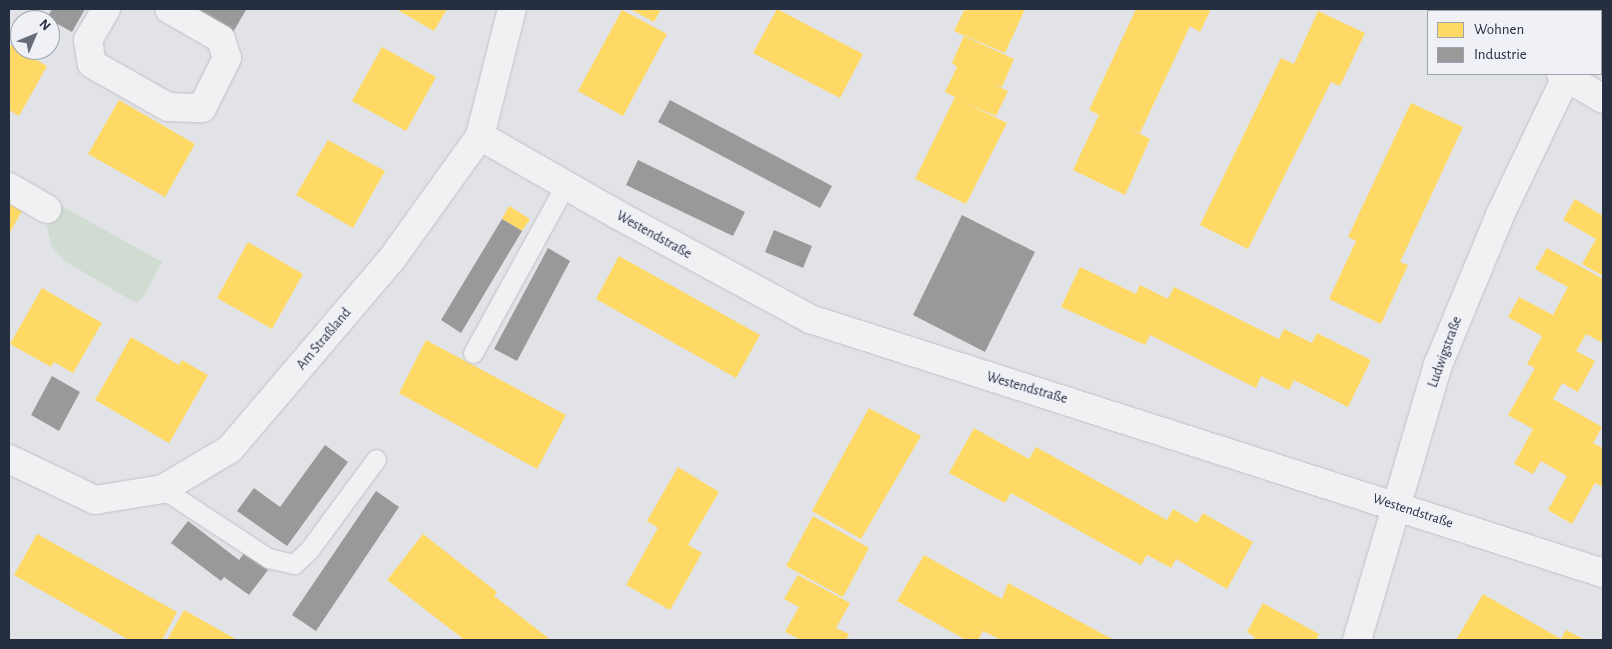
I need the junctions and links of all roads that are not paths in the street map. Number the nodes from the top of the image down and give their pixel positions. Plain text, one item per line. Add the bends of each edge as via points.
1 (106, 9) edge
2 (170, 9) edge
3 (512, 9) edge
4 (1563, 75) edge
5 (1603, 98) edge
6 (480, 136) junction
7 (566, 184) junction
8 (9, 187) edge
9 (47, 209) dead end
10 (473, 353) dead end
11 (9, 459) edge
12 (376, 459) dead end
13 (163, 489) junction
14 (1397, 506) junction
15 (1603, 573) edge
16 (1357, 640) edge

1 - 2 street via 88,40 92,64 168,107 202,108 227,58 221,39
3 - 6 street, Am Straßland
4 - 5 street
4 - 14 street, Ludwigstraße via 1438,365
6 - 7 street, Westendstraße
6 - 13 street, Am Straßland via 391,260 230,449
7 - 10 lane
7 - 14 street, Westendstraße via 810,319
8 - 9 street
11 - 13 street, Am Straßland via 95,500
12 - 13 lane via 309,550 294,564 268,558
14 - 15 street, Westendstraße
14 - 16 street, Ludwigstraße

